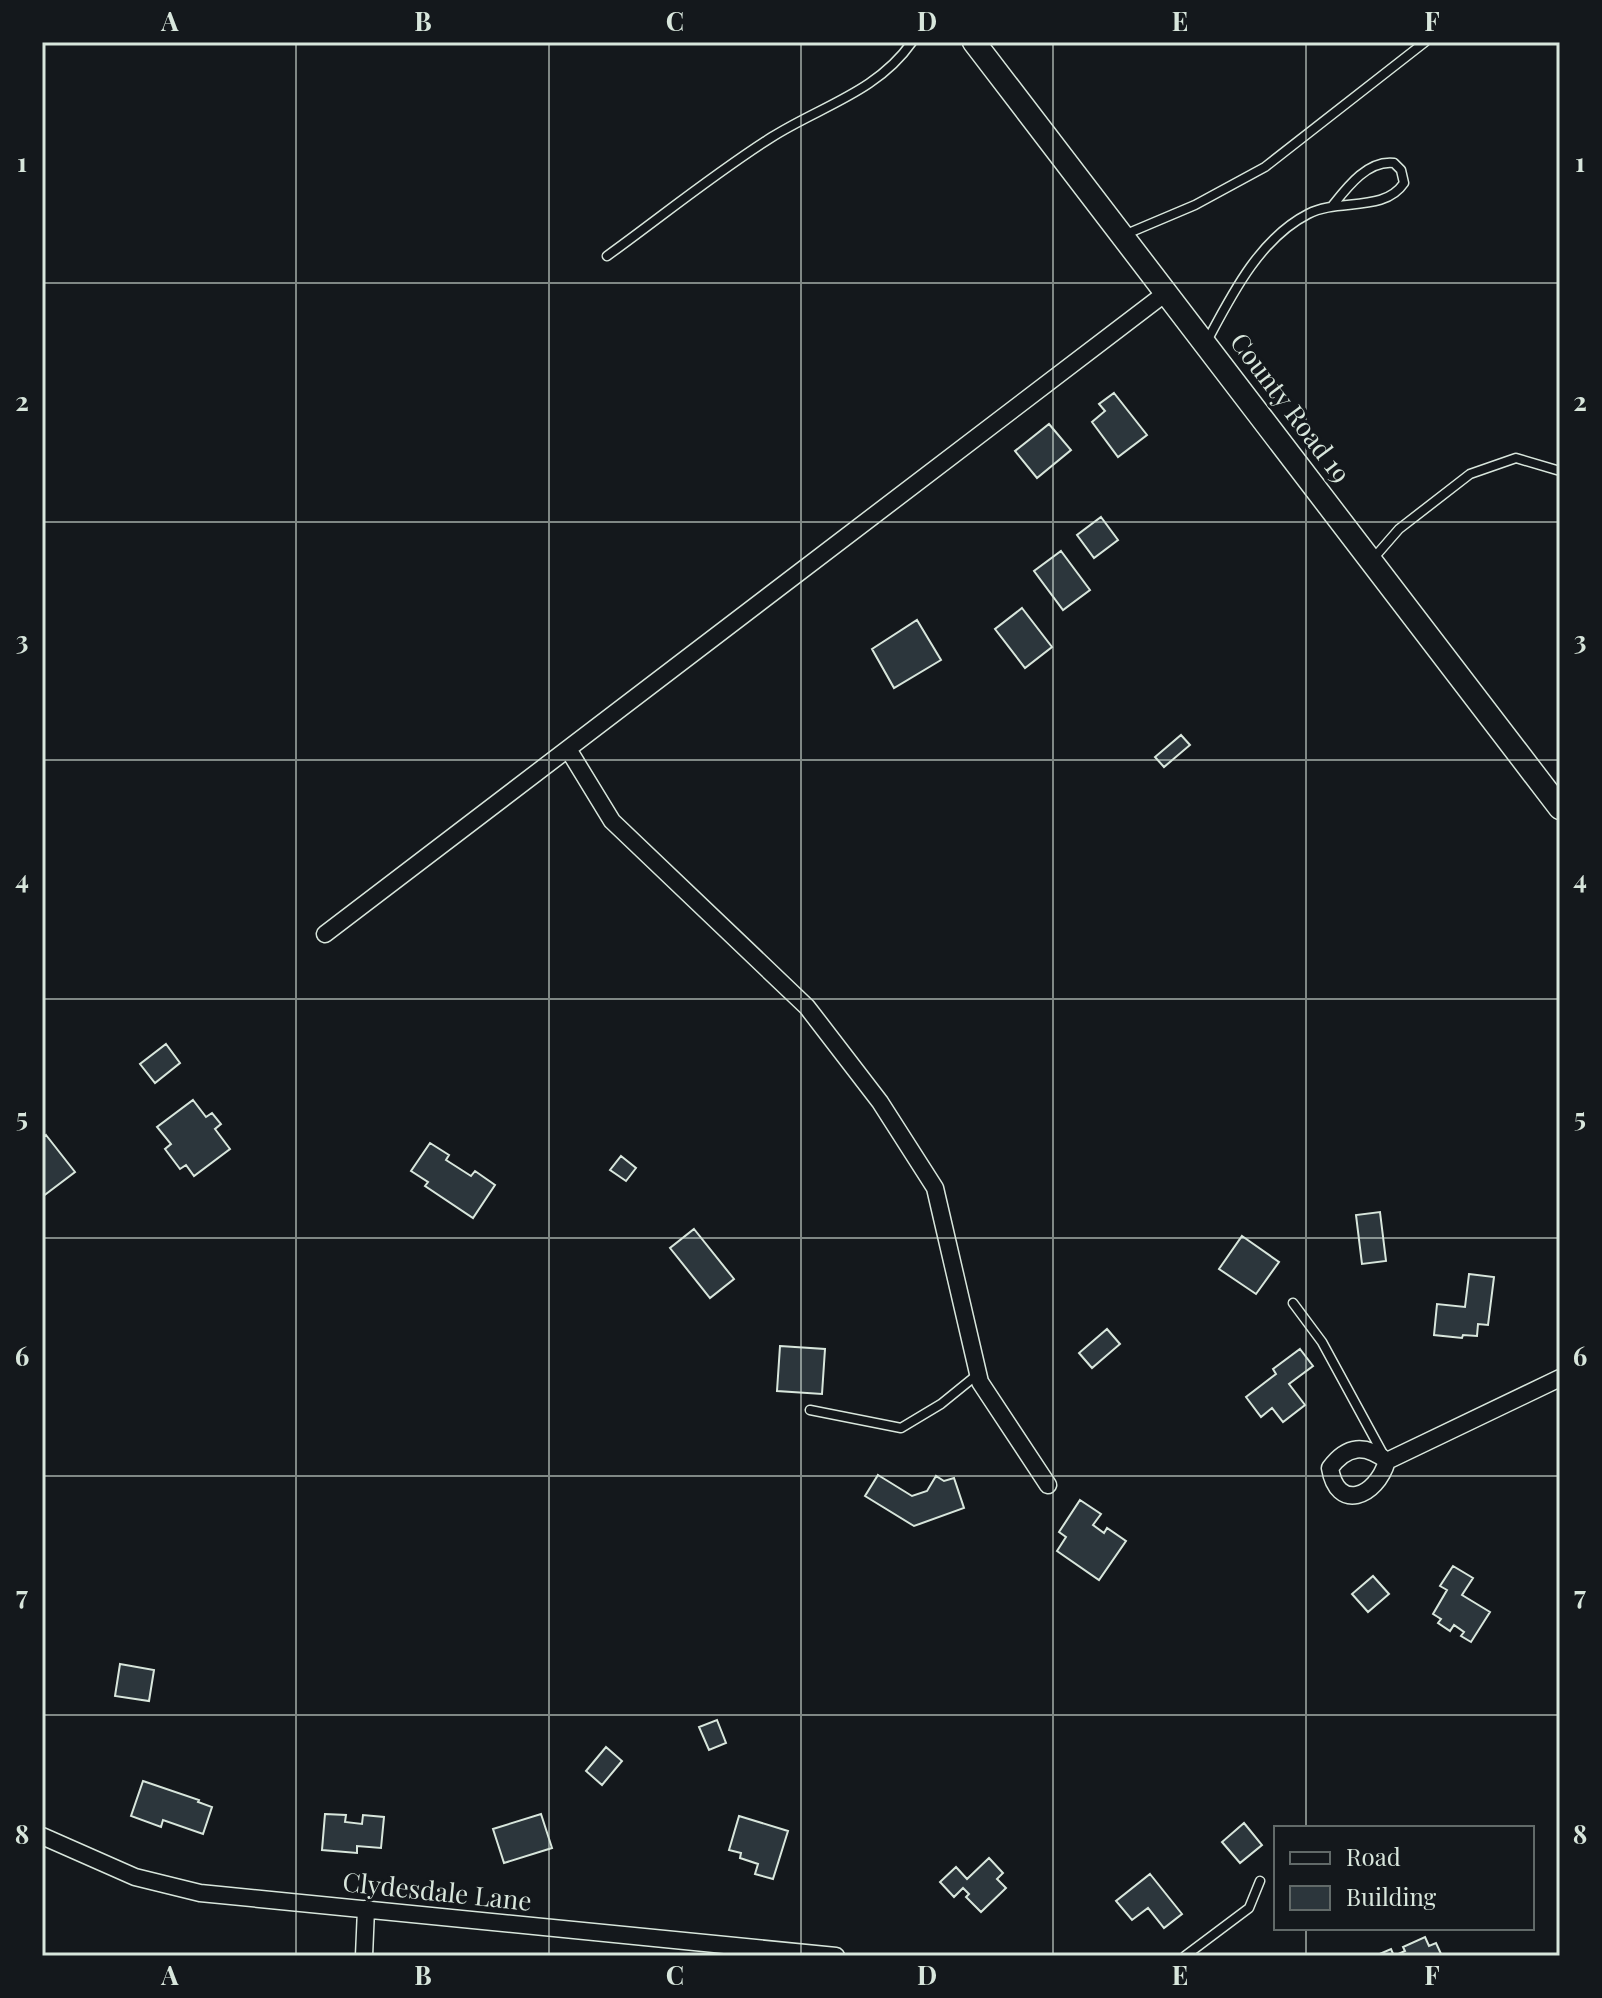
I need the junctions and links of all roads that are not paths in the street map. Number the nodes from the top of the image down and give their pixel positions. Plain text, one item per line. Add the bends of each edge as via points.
1 (912, 42) edge
2 (974, 42) edge
3 (1425, 42) edge
4 (1333, 205) junction
5 (1124, 236) junction
6 (607, 256) dead end
7 (1167, 292) junction
8 (1206, 343) junction
9 (1560, 471) edge
10 (1372, 561) junction
11 (568, 749) junction
12 (1560, 808) edge
13 (325, 934) dead end
14 (1293, 1303) dead end
15 (978, 1374) junction
16 (1560, 1378) edge
17 (810, 1410) dead end
18 (1387, 1461) joint
19 (1048, 1485) dead end
20 (42, 1836) edge
21 (1260, 1881) dead end
22 (366, 1909) junction
23 (364, 1956) edge
24 (836, 1956) edge
25 (1185, 1956) edge

1 - 6 lane via 896,64 846,99 772,137
2 - 5 street, County Road 19
3 - 5 lane via 1265,167
4 - 4 lane via 1390,198 1404,177 1394,163 1378,163
4 - 8 lane via 1308,214 1267,246
5 - 7 street, County Road 19
7 - 8 street, County Road 19
7 - 11 street
8 - 10 street, County Road 19
9 - 10 lane via 1516,458 1470,474 1399,529
10 - 12 street, County Road 19
11 - 13 street
11 - 15 street via 612,821 807,1007 880,1102 935,1188
14 - 18 lane via 1322,1342
15 - 17 lane via 901,1428
15 - 19 street
16 - 18 street
20 - 22 street, Clydesdale Lane via 158,1884
21 - 25 lane via 1249,1908
22 - 23 street
22 - 24 street, Clydesdale Lane

